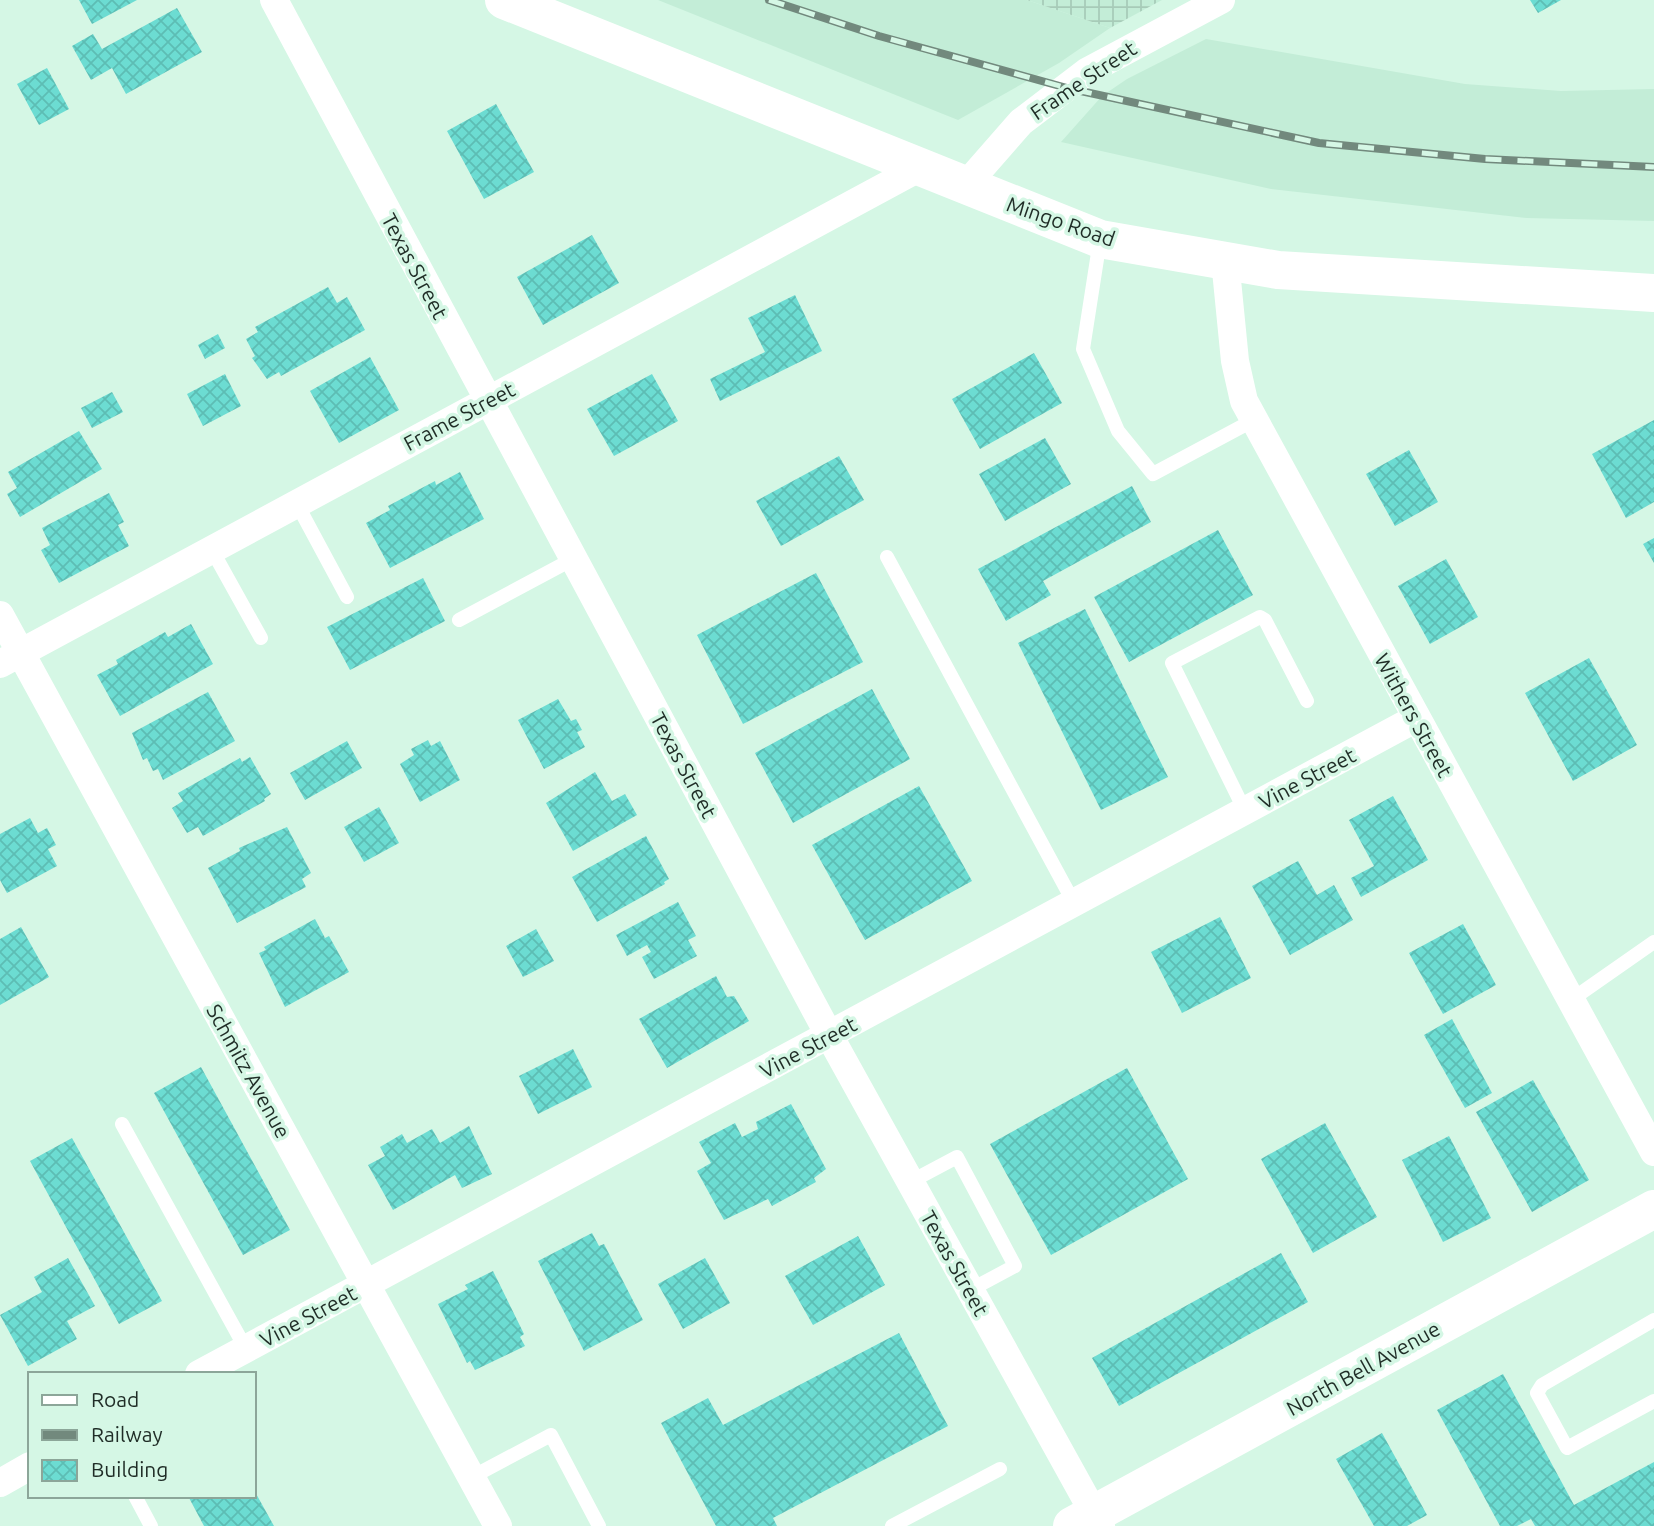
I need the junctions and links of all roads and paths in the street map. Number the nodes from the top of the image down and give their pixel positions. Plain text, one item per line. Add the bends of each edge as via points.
1 (274, 0) edge
2 (504, 0) edge
3 (1221, 0) edge
4 (919, 168) junction
5 (965, 186) junction
6 (1100, 239) junction
7 (1225, 260) junction
8 (1654, 293) edge
9 (488, 401) junction
10 (1254, 420) junction
11 (297, 504) junction
12 (212, 550) junction
13 (887, 557) dead end
14 (573, 559) junction
15 (347, 597) dead end
16 (0, 615) edge
17 (459, 620) dead end
18 (261, 638) dead end
19 (10, 659) edge
20 (1307, 701) dead end
21 (1415, 719) junction
22 (1245, 811) junction
23 (1074, 903) junction
24 (1654, 942) edge
25 (1571, 1000) junction
26 (829, 1035) junction
27 (122, 1124) dead end
28 (1654, 1153) edge
29 (910, 1182) junction
30 (1654, 1209) edge
31 (366, 1285) junction
32 (970, 1290) junction
33 (1654, 1320) edge
34 (246, 1349) junction
35 (203, 1372) edge
36 (1654, 1401) edge
37 (28, 1467) edge
38 (1000, 1469) dead end
39 (2, 1477) edge
40 (472, 1478) junction
41 (136, 1498) edge
42 (1089, 1522) edge
43 (151, 1526) edge
44 (498, 1526) edge
45 (599, 1526) edge
46 (892, 1526) edge

1 - 9 street, Texas Street
2 - 4 street, Mingo Road
3 - 5 street, Frame Street via 1088,71 1021,122
4 - 5 street, Mingo Road
4 - 9 street, Frame Street
5 - 6 street, Mingo Road
6 - 7 street, Mingo Road
6 - 10 lane via 1083,349 1118,431 1153,474
7 - 8 street, Mingo Road via 1278,270
7 - 10 street, Withers Street via 1235,361 1244,401
9 - 11 street, Frame Street
9 - 14 street, Texas Street
10 - 21 street, Withers Street
11 - 12 street, Frame Street
11 - 15 lane
12 - 18 lane
12 - 19 street, Frame Street
13 - 23 lane
14 - 17 lane
14 - 26 street, Texas Street
16 - 19 street, Schmitz Avenue
19 - 31 street, Schmitz Avenue
20 - 22 lane via 1260,617 1172,663
21 - 22 street, Vine Street
21 - 25 street, Withers Street
22 - 23 street, Vine Street
23 - 26 street, Vine Street
24 - 25 lane
25 - 28 street, Withers Street
26 - 29 street, Texas Street
26 - 31 street, Vine Street
27 - 34 lane
29 - 32 street, Texas Street
29 - 32 lane via 957,1157 1016,1266
30 - 42 street, North Bell Avenue
31 - 34 street, Vine Street
31 - 40 street, Schmitz Avenue
32 - 42 street, Texas Street
33 - 36 lane via 1537,1392 1567,1448
34 - 35 street, Vine Street
37 - 39 street
38 - 46 lane
40 - 44 street, Schmitz Avenue
40 - 45 lane via 551,1435
41 - 43 lane

